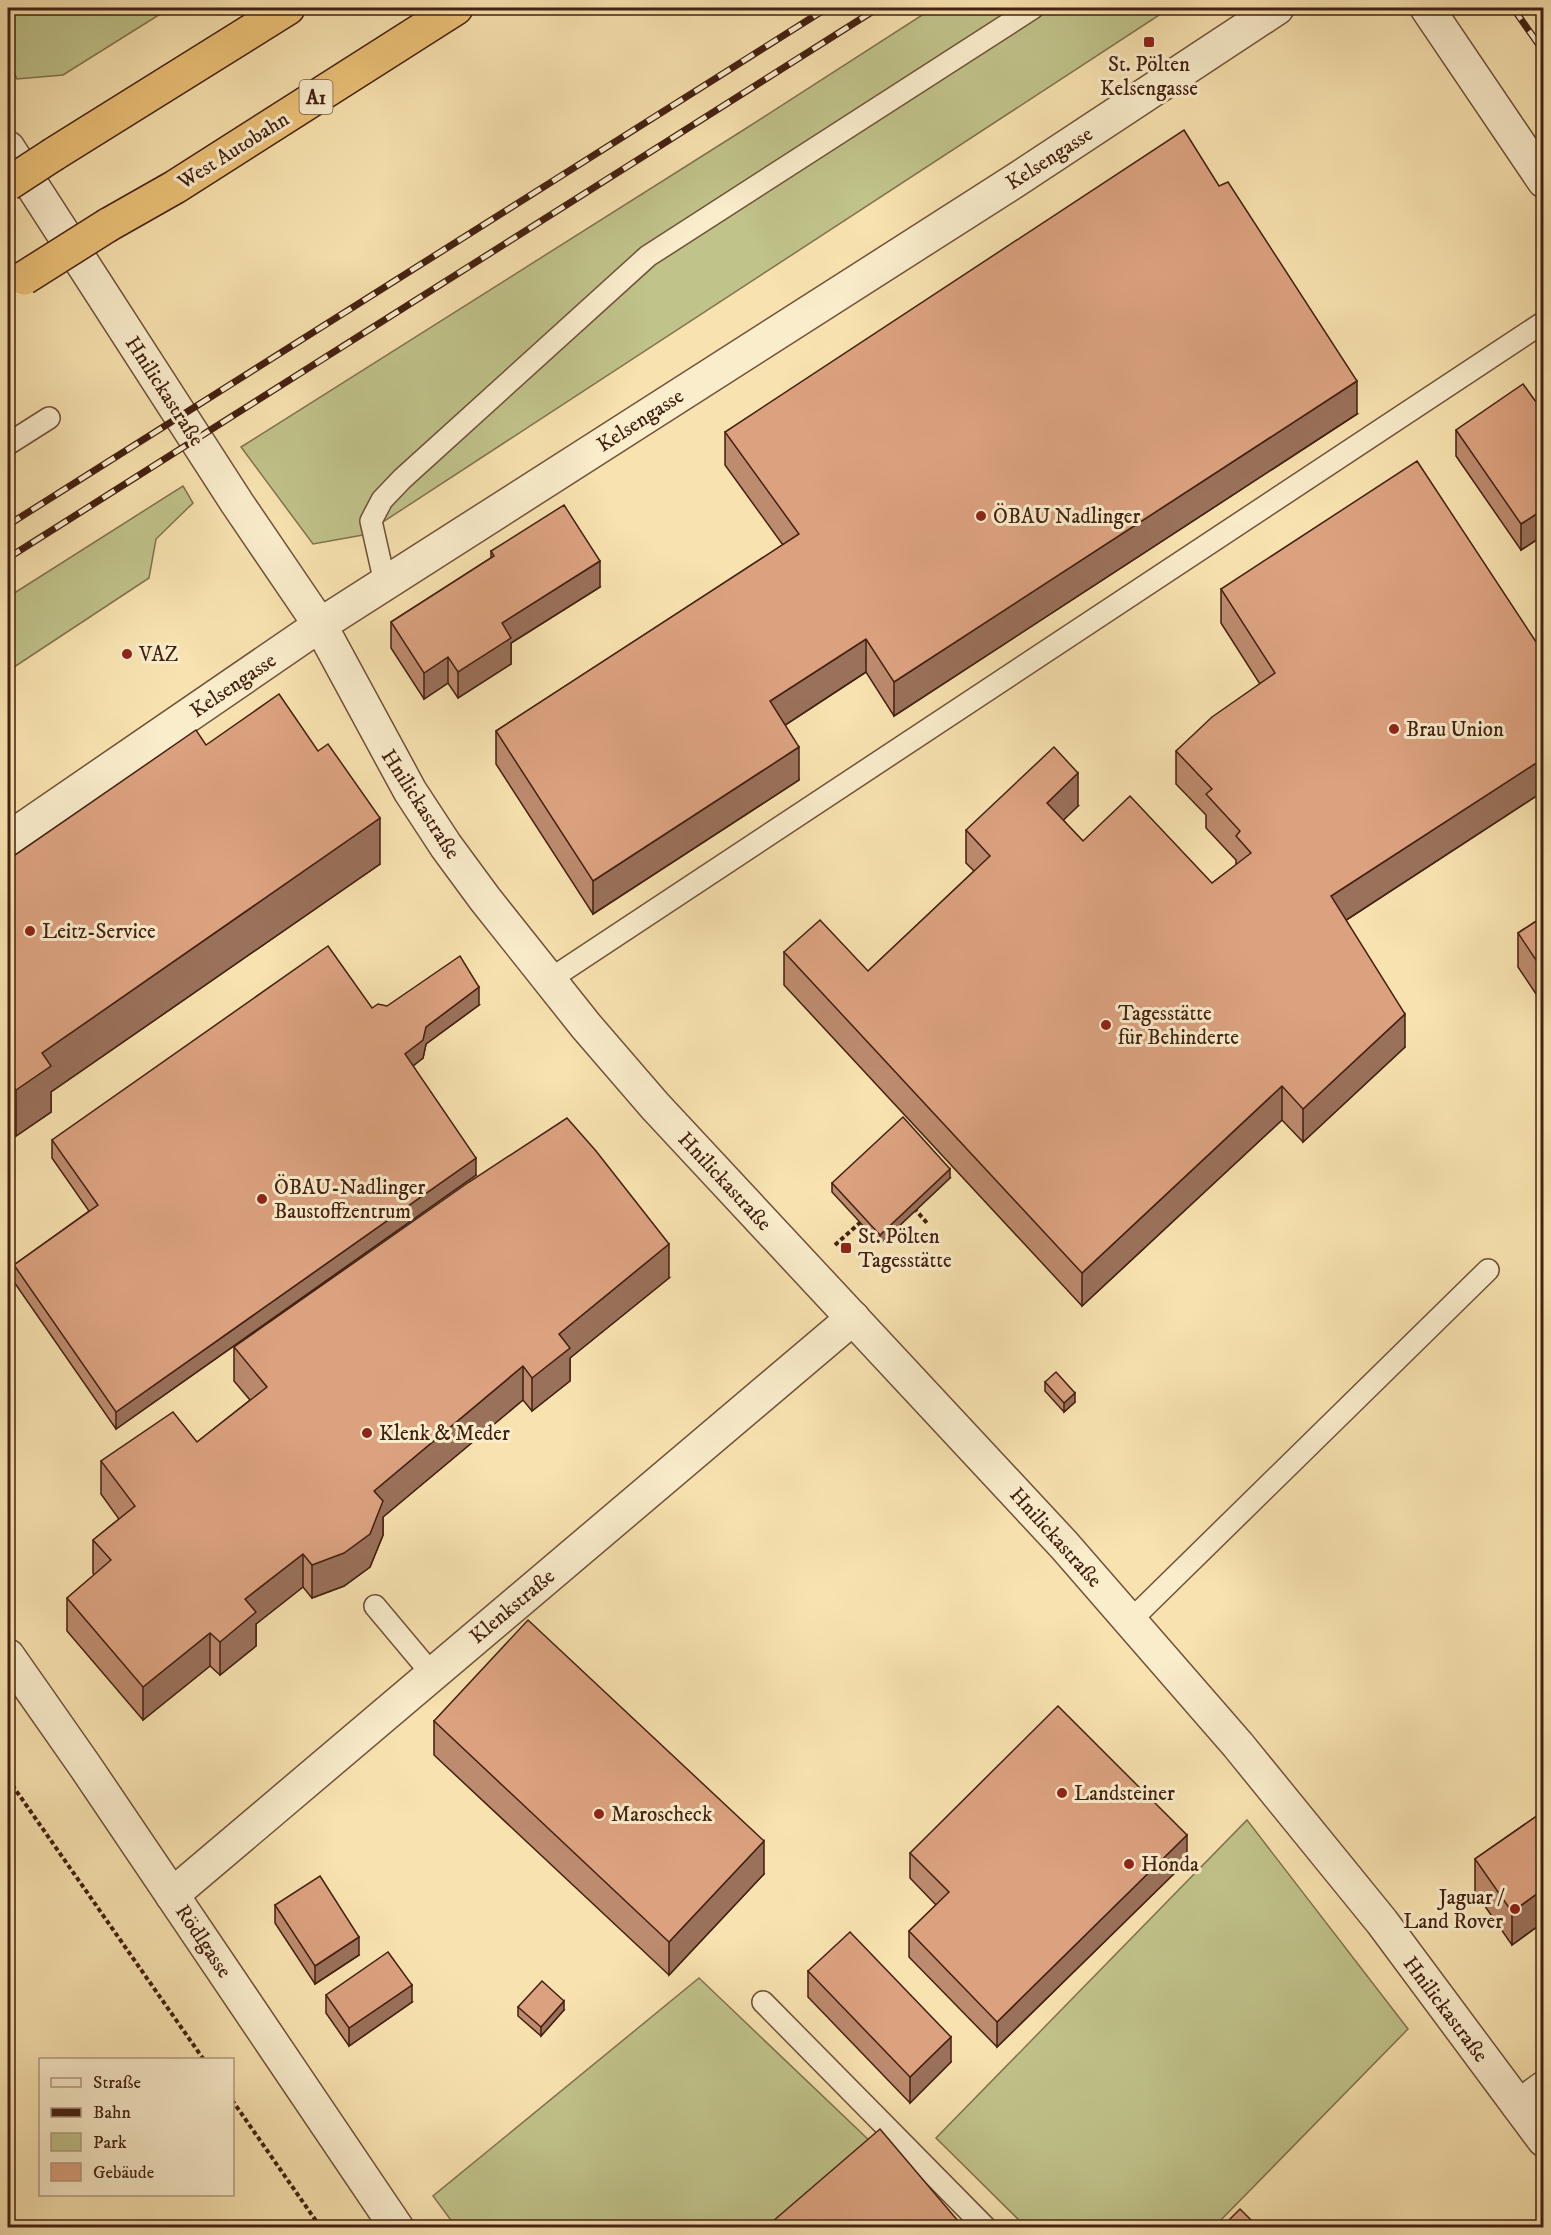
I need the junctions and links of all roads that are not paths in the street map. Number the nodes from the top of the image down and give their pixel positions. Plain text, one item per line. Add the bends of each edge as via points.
1 (288, 8) edge
2 (456, 8) edge
3 (1033, 8) edge
4 (1277, 8) edge
5 (1427, 8) edge
6 (8, 148) edge
7 (1544, 181) edge
8 (8, 184) edge
9 (16, 284) edge
10 (1544, 322) edge
11 (49, 417) dead end
12 (8, 444) edge
13 (385, 583) junction
14 (320, 625) junction
15 (8, 839) edge
16 (549, 980) junction
17 (1488, 1270) dead end
18 (853, 1318) junction
19 (375, 1606) dead end
20 (1131, 1620) junction
21 (8, 1656) edge
22 (432, 1674) junction
23 (172, 1895) junction
24 (763, 2002) dead end
25 (1531, 2097) edge
26 (1544, 2140) edge
27 (397, 2228) edge
28 (986, 2228) edge

1 - 8 highway, bridge
2 - 9 highway, West Autobahn / A1, bridge
3 - 13 lane via 648,256 382,500 371,521
4 - 13 street, Kelsengasse via 1013,182
5 - 7 street
6 - 14 street, Hnilickastraße
10 - 16 lane
11 - 12 lane
13 - 14 street, Kelsengasse
14 - 15 street, Kelsengasse
14 - 16 street, Hnilickastraße via 410,792 479,891
16 - 18 street, Hnilickastraße via 655,1106
17 - 20 lane
18 - 20 street, Hnilickastraße
18 - 22 street, Klenkstraße
19 - 22 lane
20 - 25 street, Hnilickastraße
21 - 23 street, Rödlgasse
22 - 23 street, Klenkstraße
23 - 27 street, Rödlgasse
24 - 28 lane
25 - 26 street, Hnilickastraße

